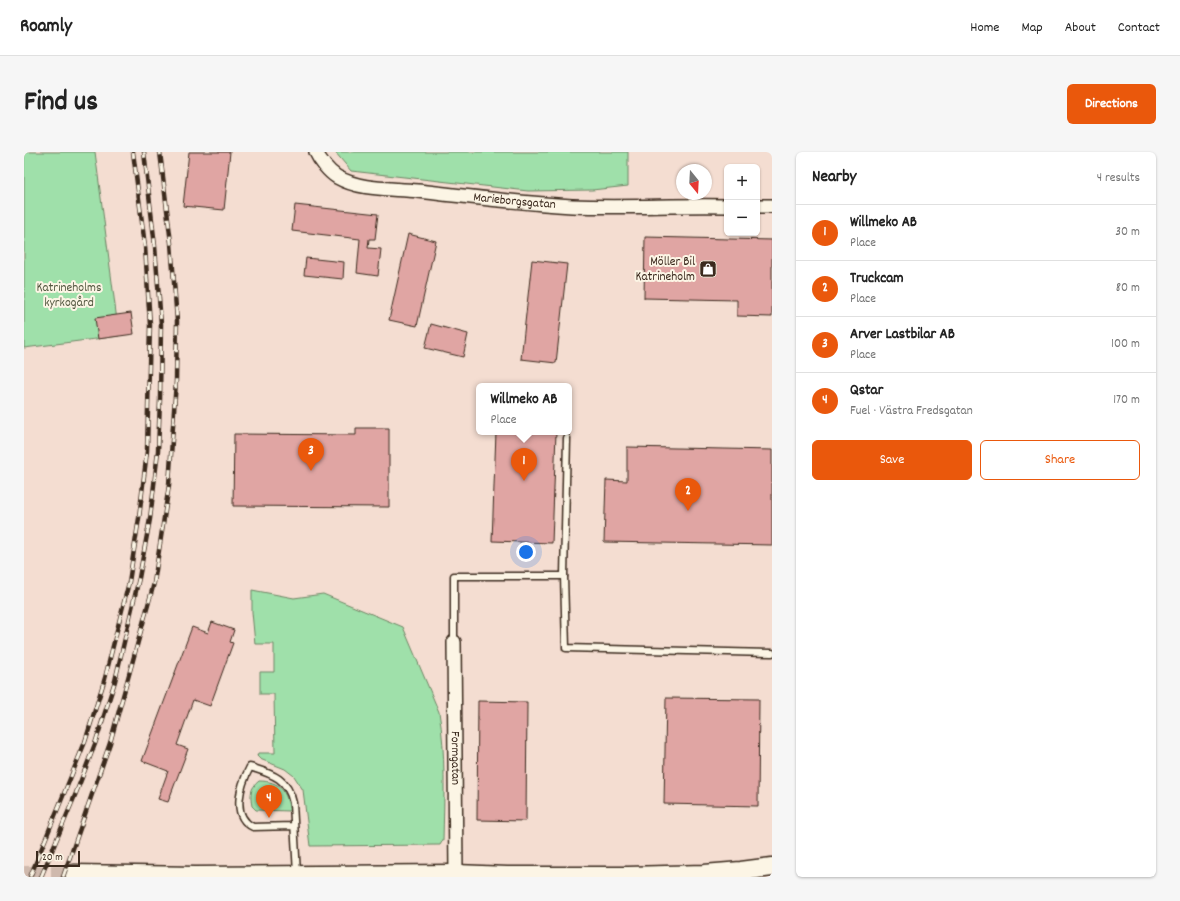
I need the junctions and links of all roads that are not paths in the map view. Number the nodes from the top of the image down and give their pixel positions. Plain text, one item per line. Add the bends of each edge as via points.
1 (316, 152) edge
2 (724, 206) edge
3 (760, 206) edge
4 (772, 206) edge
5 (567, 438) dead end
6 (564, 576) junction
7 (454, 642) joint
8 (772, 653) edge
9 (294, 826) junction
10 (772, 867) edge
11 (741, 871) junction
12 (74, 874) dead end
13 (456, 874) junction
14 (772, 874) edge
15 (297, 876) edge

1 - 2 street, Marieborgsgatan via 324,165 337,177 372,188 571,206
3 - 4 street
5 - 6 lane
6 - 7 lane via 454,576
6 - 8 lane via 566,648
7 - 13 street, Formgatan
9 - 9 lane via 293,803 288,788 281,780 250,767 239,796 241,813 247,824 253,827
9 - 15 lane
10 - 11 street
11 - 13 street via 620,876
11 - 14 street
12 - 15 street
13 - 15 street

